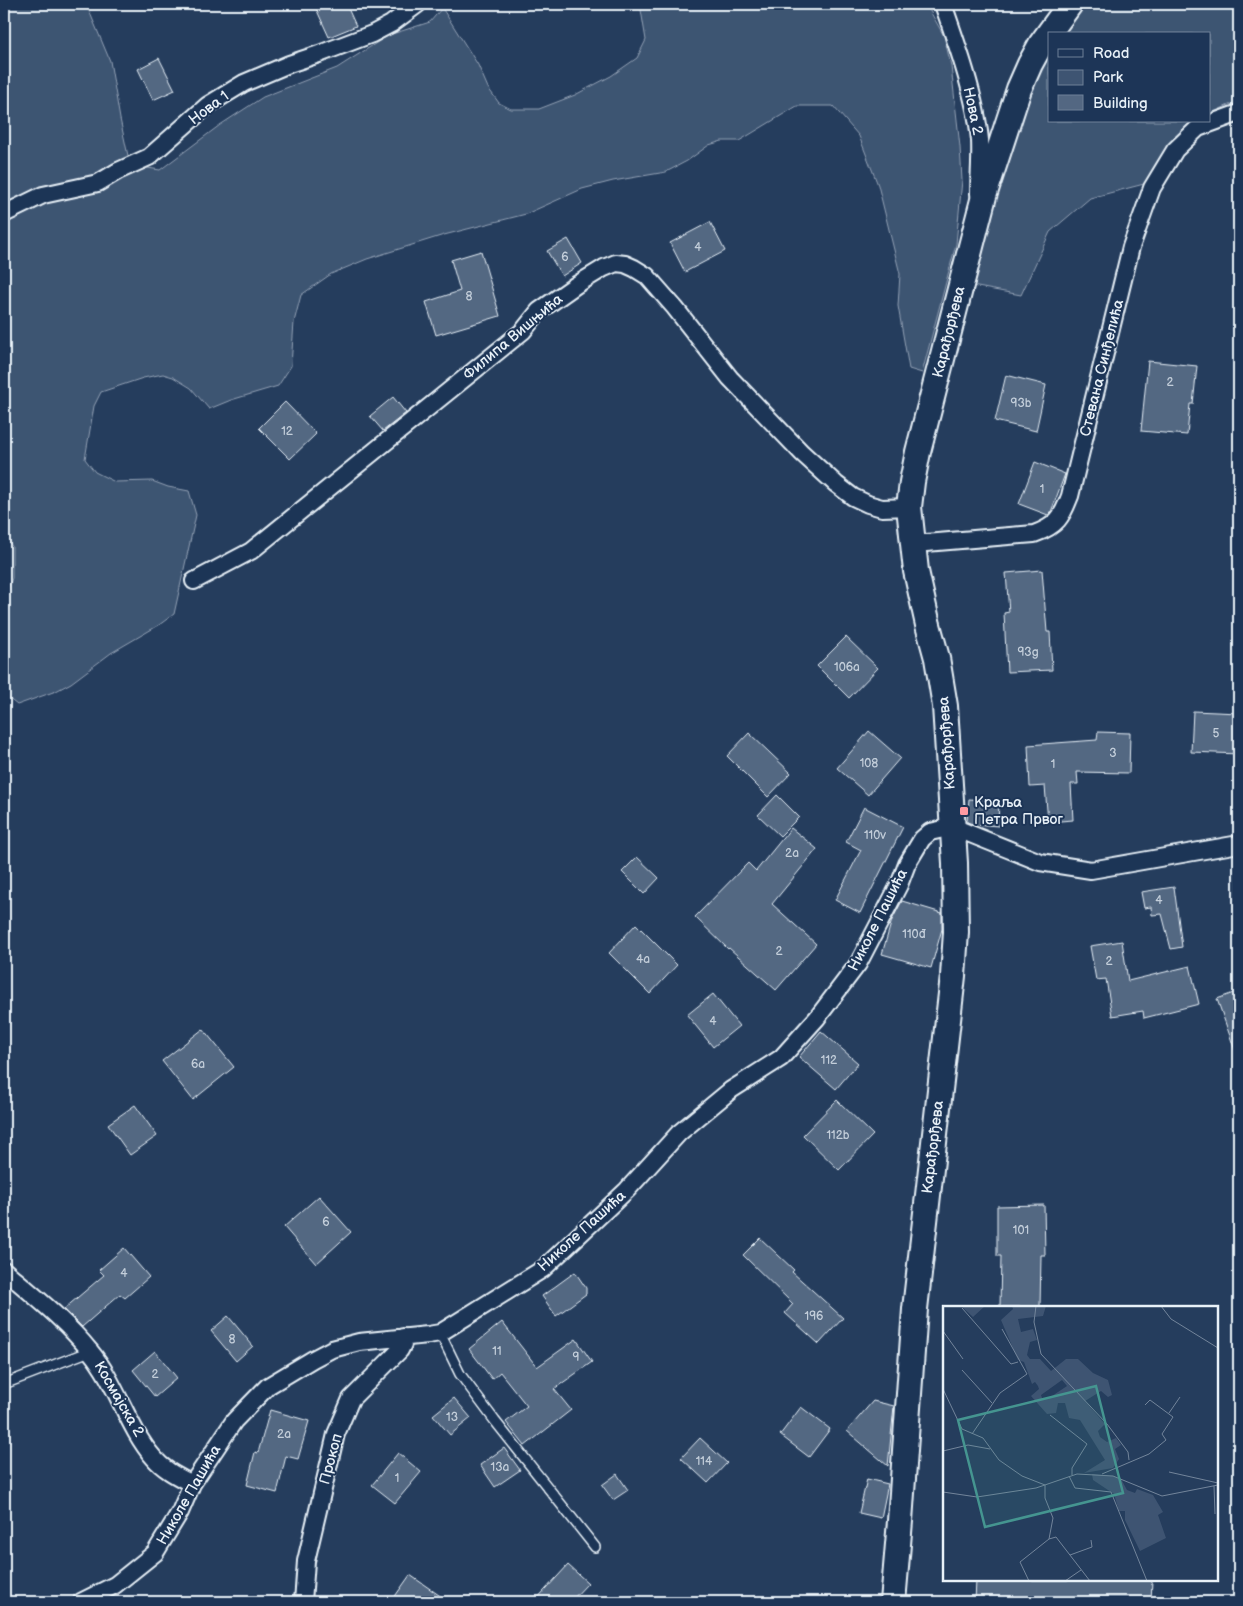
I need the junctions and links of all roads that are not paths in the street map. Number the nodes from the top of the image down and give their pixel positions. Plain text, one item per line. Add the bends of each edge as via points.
1 (418, 4) edge
2 (943, 4) edge
3 (1070, 4) edge
4 (1049, 32) edge
5 (1048, 34) edge
6 (1239, 113) edge
7 (4, 214) edge
8 (977, 221) junction
9 (909, 507) junction
10 (914, 544) junction
11 (194, 581) dead end
12 (953, 827) junction
13 (1239, 844) edge
14 (4, 1270) edge
15 (440, 1333) junction
16 (402, 1337) junction
17 (90, 1351) junction
18 (4, 1384) edge
19 (192, 1484) junction
20 (595, 1546) dead end
21 (81, 1602) edge
22 (303, 1602) edge
23 (892, 1602) edge

1 - 7 street, Нова 1 via 372,34 244,83 208,106 149,156 98,183 43,195
2 - 8 street, Нова 2 via 972,98 980,141
3 - 4 street, Карађорђева
5 - 8 street, Карађорђева via 1030,64
6 - 10 street, Стевана Синђелића via 1198,128 1175,150 1152,188 1132,247 1070,496 1057,521 1048,529 1034,534
8 - 9 street, Карађорђева via 918,452
9 - 10 street, Карађорђева
9 - 11 street, Филипа Вишњића via 882,508 868,504 836,484 730,378 647,276 625,264 616,264 576,285 539,311 523,331 251,551
10 - 12 street, Карађорђева via 916,572 946,706
12 - 13 street via 1040,862 1091,870
12 - 15 street, Николе Пашића via 930,832 922,839 858,964 822,1012 781,1058 731,1090 679,1133 627,1190 543,1269
12 - 23 street, Карађорђева via 956,897 953,976 915,1309
14 - 17 street, Космајска 2 via 55,1313
15 - 16 street, Николе Пашића
15 - 20 lane via 460,1374
16 - 19 street, Николе Пашића via 332,1349 268,1386 234,1421
16 - 22 street, Прокоп via 400,1350 351,1399 336,1434 306,1560
17 - 18 lane
17 - 19 street, Космајска 2 via 105,1371 135,1430 154,1458
19 - 21 street, Николе Пашића via 156,1553 115,1585

